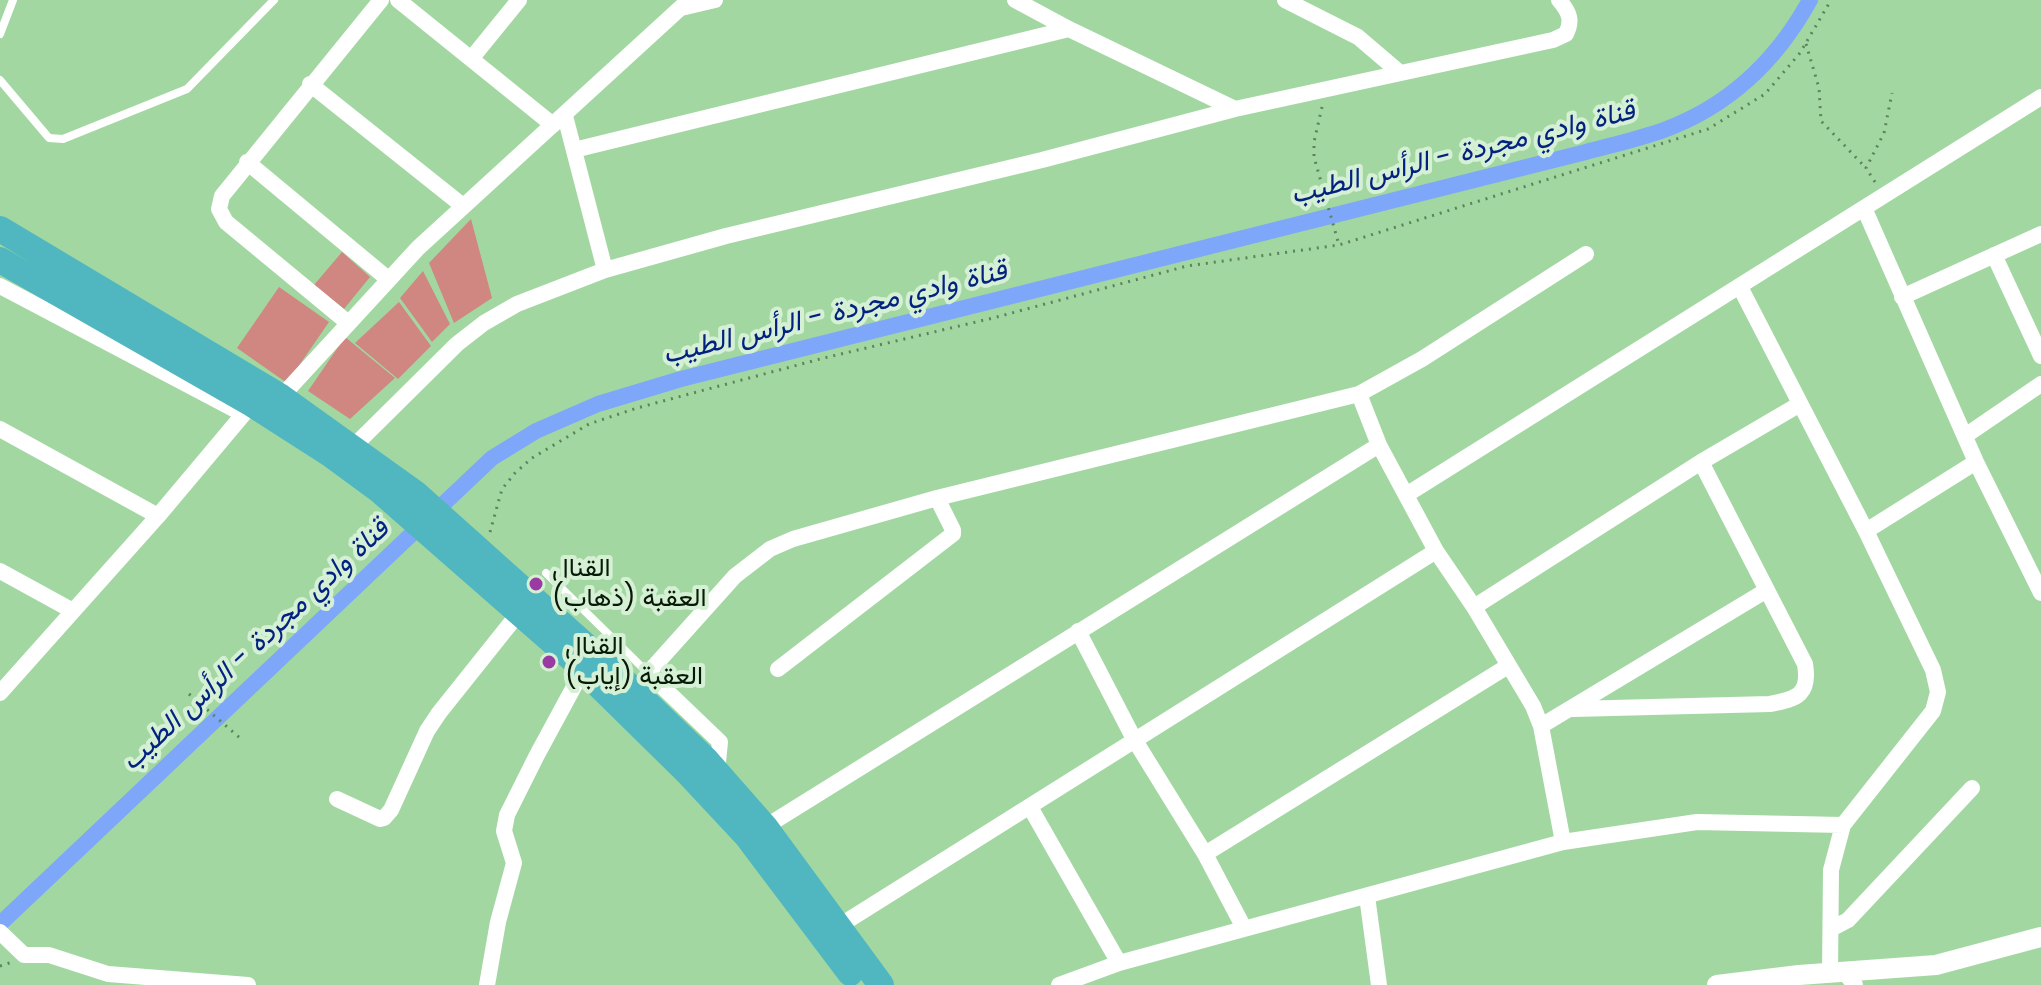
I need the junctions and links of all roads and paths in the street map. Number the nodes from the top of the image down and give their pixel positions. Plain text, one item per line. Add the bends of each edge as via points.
1 (13, 0) edge
2 (274, 0) edge
3 (381, 0) edge
4 (398, 0) edge
5 (519, 0) edge
6 (715, 0) edge
7 (1015, 0) edge
8 (1285, 0) edge
9 (1559, 0) edge
10 (1831, 0) edge
11 (684, 4) edge
12 (1069, 29) junction
13 (0, 34) edge
14 (1806, 43) junction
15 (471, 59) junction
16 (1399, 72) junction
17 (0, 80) edge
18 (310, 84) junction
19 (1328, 88) junction
20 (1892, 93) dead end
21 (2041, 97) edge
22 (1235, 109) junction
23 (559, 120) junction
24 (574, 150) junction
25 (247, 162) junction
26 (1866, 168) junction
27 (1885, 196) junction
28 (463, 206) junction
29 (1864, 208) junction
30 (0, 229) edge
31 (2041, 234) edge
32 (1339, 245) junction
33 (1586, 254) dead end
34 (1994, 255) junction
35 (0, 260) edge
36 (605, 270) junction
37 (388, 279) junction
38 (0, 286) edge
39 (1740, 287) junction
40 (1902, 297) junction
41 (347, 322) junction
42 (2041, 356) edge
43 (2041, 384) edge
44 (1359, 394) junction
45 (281, 397) junction
46 (1800, 404) junction
47 (248, 409) junction
48 (0, 429) edge
49 (1965, 436) junction
50 (1379, 445) junction
51 (353, 447) junction
52 (1701, 462) junction
53 (1976, 462) junction
54 (1406, 495) junction
55 (937, 498) junction
56 (408, 501) junction
57 (158, 516) junction
58 (1866, 531) junction
59 (1436, 551) junction
60 (471, 552) junction
61 (0, 571) edge
62 (546, 573) dead end
63 (1767, 590) junction
64 (2041, 593) edge
65 (1474, 607) junction
66 (73, 611) junction
67 (518, 614) junction
68 (1078, 631) junction
69 (1508, 666) junction
70 (778, 669) dead end
71 (583, 670) junction
72 (648, 673) junction
73 (0, 693) edge
74 (189, 694) dead end
75 (1573, 709) junction
76 (1541, 726) junction
77 (240, 738) dead end
78 (1134, 739) junction
79 (717, 772) junction
80 (1972, 788) dead end
81 (337, 799) dead end
82 (1030, 807) junction
83 (1843, 825) junction
84 (765, 827) junction
85 (1563, 842) junction
86 (1205, 854) junction
87 (1367, 896) junction
88 (839, 926) junction
89 (1244, 928) junction
90 (1831, 929) junction
91 (0, 932) edge
92 (2041, 937) edge
93 (1119, 963) junction
94 (160, 977) junction
95 (1843, 977) edge
96 (1726, 984) edge
97 (144, 985) edge
98 (248, 985) edge
99 (487, 985) edge
100 (859, 985) edge
101 (881, 985) edge
102 (1059, 985) edge
103 (1379, 985) edge
104 (1717, 985) edge

1 - 13 lane
2 - 17 lane via 187,89 63,139 49,138
3 - 18 street
4 - 15 street
5 - 15 street
6 - 11 street
7 - 12 street
8 - 16 street via 1358,37
9 - 16 street via 1571,24 1566,34 1553,40
10 - 14 path
11 - 23 street
12 - 22 street
12 - 24 street
14 - 26 path via 1819,88 1821,121
14 - 32 path via 1765,94 1708,129
15 - 23 street
16 - 19 street
18 - 25 street
18 - 28 street
19 - 22 street
19 - 32 path via 1314,157
20 - 26 path via 1884,133
21 - 27 street
22 - 36 street
23 - 24 street
23 - 28 street
24 - 36 street
25 - 37 street
25 - 41 street via 222,196 220,215
26 - 27 path
27 - 29 street
28 - 37 street
29 - 39 street
29 - 40 street
30 - 45 highway
31 - 34 street
32 - 60 path via 1187,266 589,424 532,458 502,489
33 - 44 street
34 - 40 street
34 - 42 street
35 - 47 highway
36 - 51 street via 517,304 484,323
37 - 41 street
38 - 47 street
39 - 46 street
39 - 54 street
40 - 49 street
41 - 45 street
43 - 49 street
44 - 50 street
44 - 55 street
45 - 51 highway
46 - 52 street
46 - 58 street
47 - 56 highway
47 - 57 street
48 - 57 street
49 - 53 street
50 - 54 street
50 - 68 street
51 - 56 highway
52 - 63 street
52 - 65 street
53 - 58 street
53 - 64 street
54 - 59 street
55 - 70 street via 953,534
55 - 72 street via 770,549 735,576
56 - 60 highway
57 - 66 street
58 - 83 street via 1933,670 1938,692 1933,711
59 - 65 street
59 - 78 street
60 - 67 highway
60 - 79 highway via 606,664
61 - 66 street
62 - 72 lane
63 - 75 street
63 - 75 street via 1805,664 1808,681 1789,701
65 - 69 street
66 - 73 street
67 - 71 highway
67 - 81 street via 427,731 384,818
68 - 78 street
68 - 84 street
69 - 76 street
69 - 86 street
71 - 99 street via 507,815 504,831 514,863
71 - 100 highway via 746,835
72 - 79 street via 720,742
74 - 77 path
75 - 76 street
76 - 85 street
78 - 82 street
78 - 86 street
79 - 84 highway
80 - 90 street via 1848,920
82 - 88 street
82 - 93 street
83 - 85 street via 1697,822
83 - 90 street via 1831,870
84 - 88 highway
85 - 87 street
86 - 89 street
87 - 89 street
87 - 103 street
88 - 101 highway
89 - 93 street
90 - 95 street
91 - 94 street via 24,955 49,955 108,974
92 - 95 street via 1936,965
93 - 102 street
94 - 97 street
94 - 98 street
95 - 96 street
96 - 104 street

